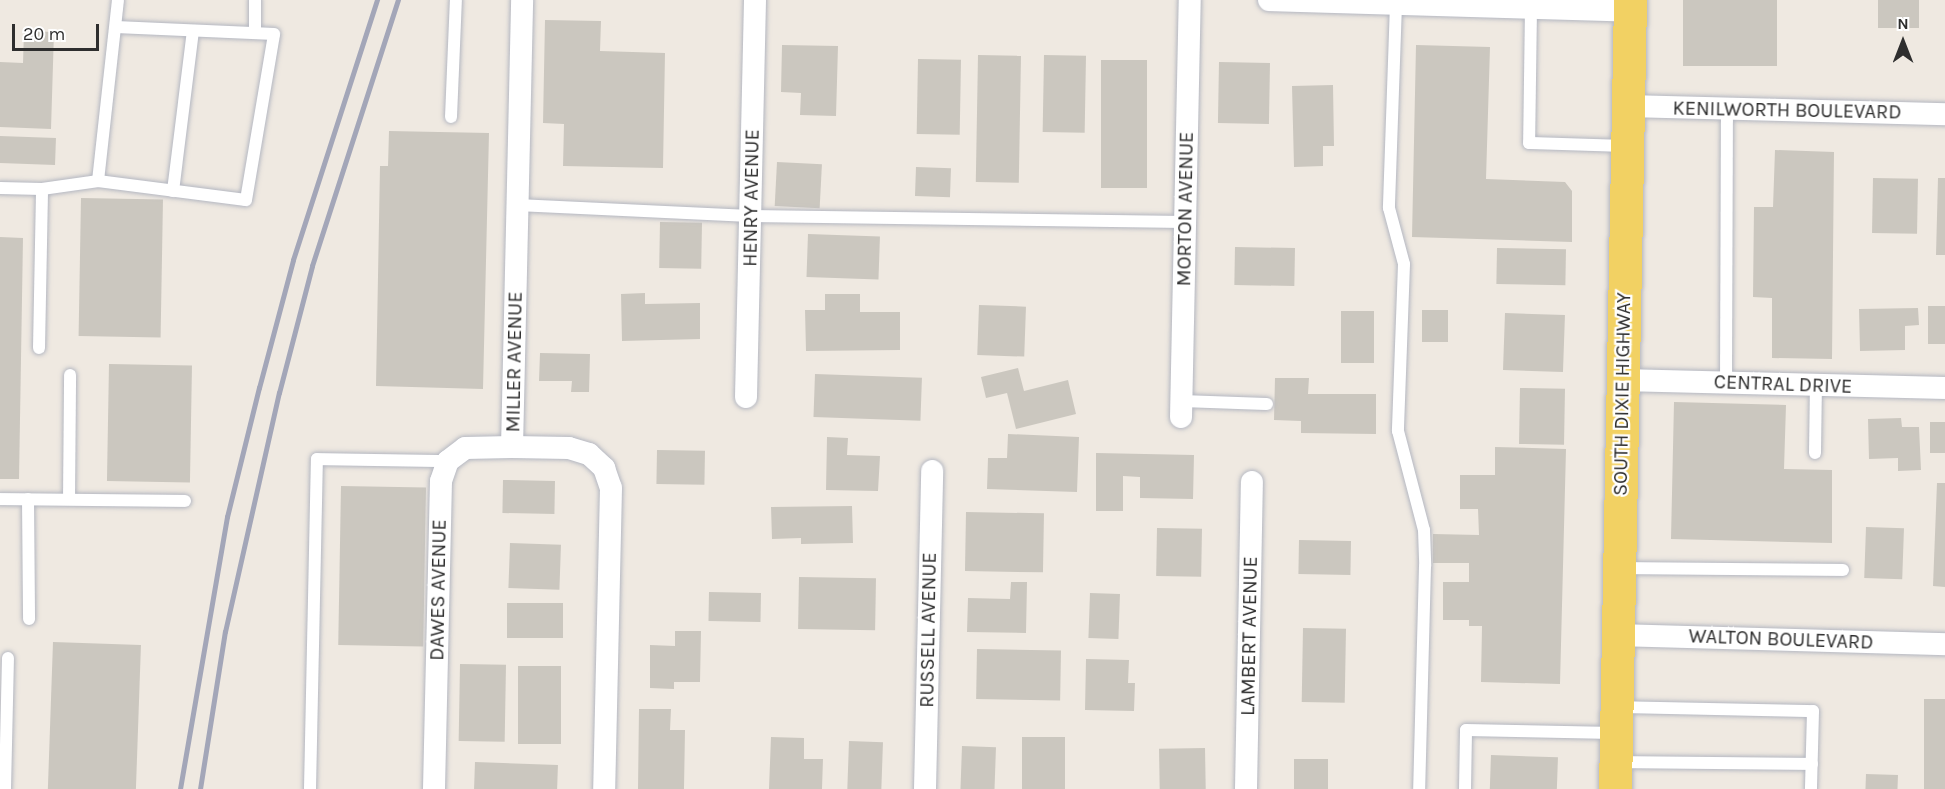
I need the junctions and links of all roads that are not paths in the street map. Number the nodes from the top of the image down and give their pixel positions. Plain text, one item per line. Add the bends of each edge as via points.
1 (118, 0) edge
2 (255, 0) edge
3 (456, 0) edge
4 (522, 0) edge
5 (755, 0) edge
6 (1190, 0) edge
7 (1269, 0) edge
8 (1402, 3) edge
9 (1630, 6) edge
10 (1531, 8) junction
11 (116, 27) junction
12 (193, 31) junction
13 (255, 33) junction
14 (1629, 106) junction
15 (1727, 108) junction
16 (1945, 114) edge
17 (452, 117) dead end
18 (1627, 146) junction
19 (98, 181) junction
20 (0, 188) edge
21 (42, 189) junction
22 (173, 190) junction
23 (517, 205) junction
24 (750, 216) junction
25 (1185, 222) junction
26 (39, 348) dead end
27 (70, 375) dead end
28 (1622, 380) junction
29 (1726, 382) junction
30 (1816, 385) junction
31 (1945, 388) edge
32 (746, 397) dead end
33 (1268, 404) dead end
34 (1181, 409) joint
35 (512, 447) junction
36 (1815, 453) dead end
37 (448, 461) junction
38 (932, 471) dead end
39 (1252, 482) dead end
40 (0, 499) edge
41 (28, 499) junction
42 (69, 499) junction
43 (185, 501) dead end
44 (1619, 568) junction
45 (1843, 570) dead end
46 (29, 619) dead end
47 (1618, 635) junction
48 (1945, 644) edge
49 (8, 658) dead end
50 (1615, 748) edge
51 (1812, 764) junction
52 (5, 789) edge
53 (310, 789) edge
54 (434, 789) edge
55 (604, 789) edge
56 (925, 789) edge
57 (1245, 789) edge
58 (1419, 789) edge
59 (1465, 789) edge
60 (1811, 789) edge

1 - 11 lane
2 - 13 lane
3 - 17 lane
4 - 23 street, MILLER AVENUE
5 - 24 street, HENRY AVENUE
6 - 25 street, MORTON AVENUE
7 - 8 street
8 - 10 street
8 - 58 lane via 1389,208 1404,264 1398,431 1424,530
9 - 10 street
9 - 14 main road, SOUTH DIXIE HIGHWAY
10 - 18 lane via 1529,143
11 - 12 lane
11 - 19 lane
12 - 13 lane
12 - 22 lane
13 - 22 lane via 274,34 246,200
14 - 15 street, KENILWORTH BOULEVARD
14 - 18 main road, SOUTH DIXIE HIGHWAY
15 - 16 street, KENILWORTH BOULEVARD
15 - 29 lane
18 - 28 main road, SOUTH DIXIE HIGHWAY
19 - 21 lane
19 - 22 lane
20 - 21 lane
21 - 26 lane
23 - 24 lane
23 - 35 street, MILLER AVENUE
24 - 25 lane
24 - 32 street, HENRY AVENUE
25 - 34 street, MORTON AVENUE
27 - 42 lane
28 - 29 street, CENTRAL DRIVE
28 - 44 main road, SOUTH DIXIE HIGHWAY
29 - 30 street, CENTRAL DRIVE
30 - 31 street, CENTRAL DRIVE
30 - 36 lane
33 - 34 lane
35 - 37 street via 465,448
35 - 55 street, MILLER AVENUE via 569,448 588,454 604,468 611,488
37 - 53 lane via 317,459
37 - 54 street, DAWES AVENUE via 441,482
38 - 56 street, RUSSELL AVENUE
39 - 57 street, LAMBERT AVENUE
40 - 41 lane
41 - 42 lane
41 - 46 lane
42 - 43 lane
44 - 45 lane
44 - 47 main road, SOUTH DIXIE HIGHWAY
47 - 48 street, WALTON BOULEVARD
47 - 50 main road, SOUTH DIXIE HIGHWAY
49 - 52 lane
50 - 51 lane
50 - 51 lane via 1813,711
50 - 59 lane via 1466,730
51 - 60 lane

